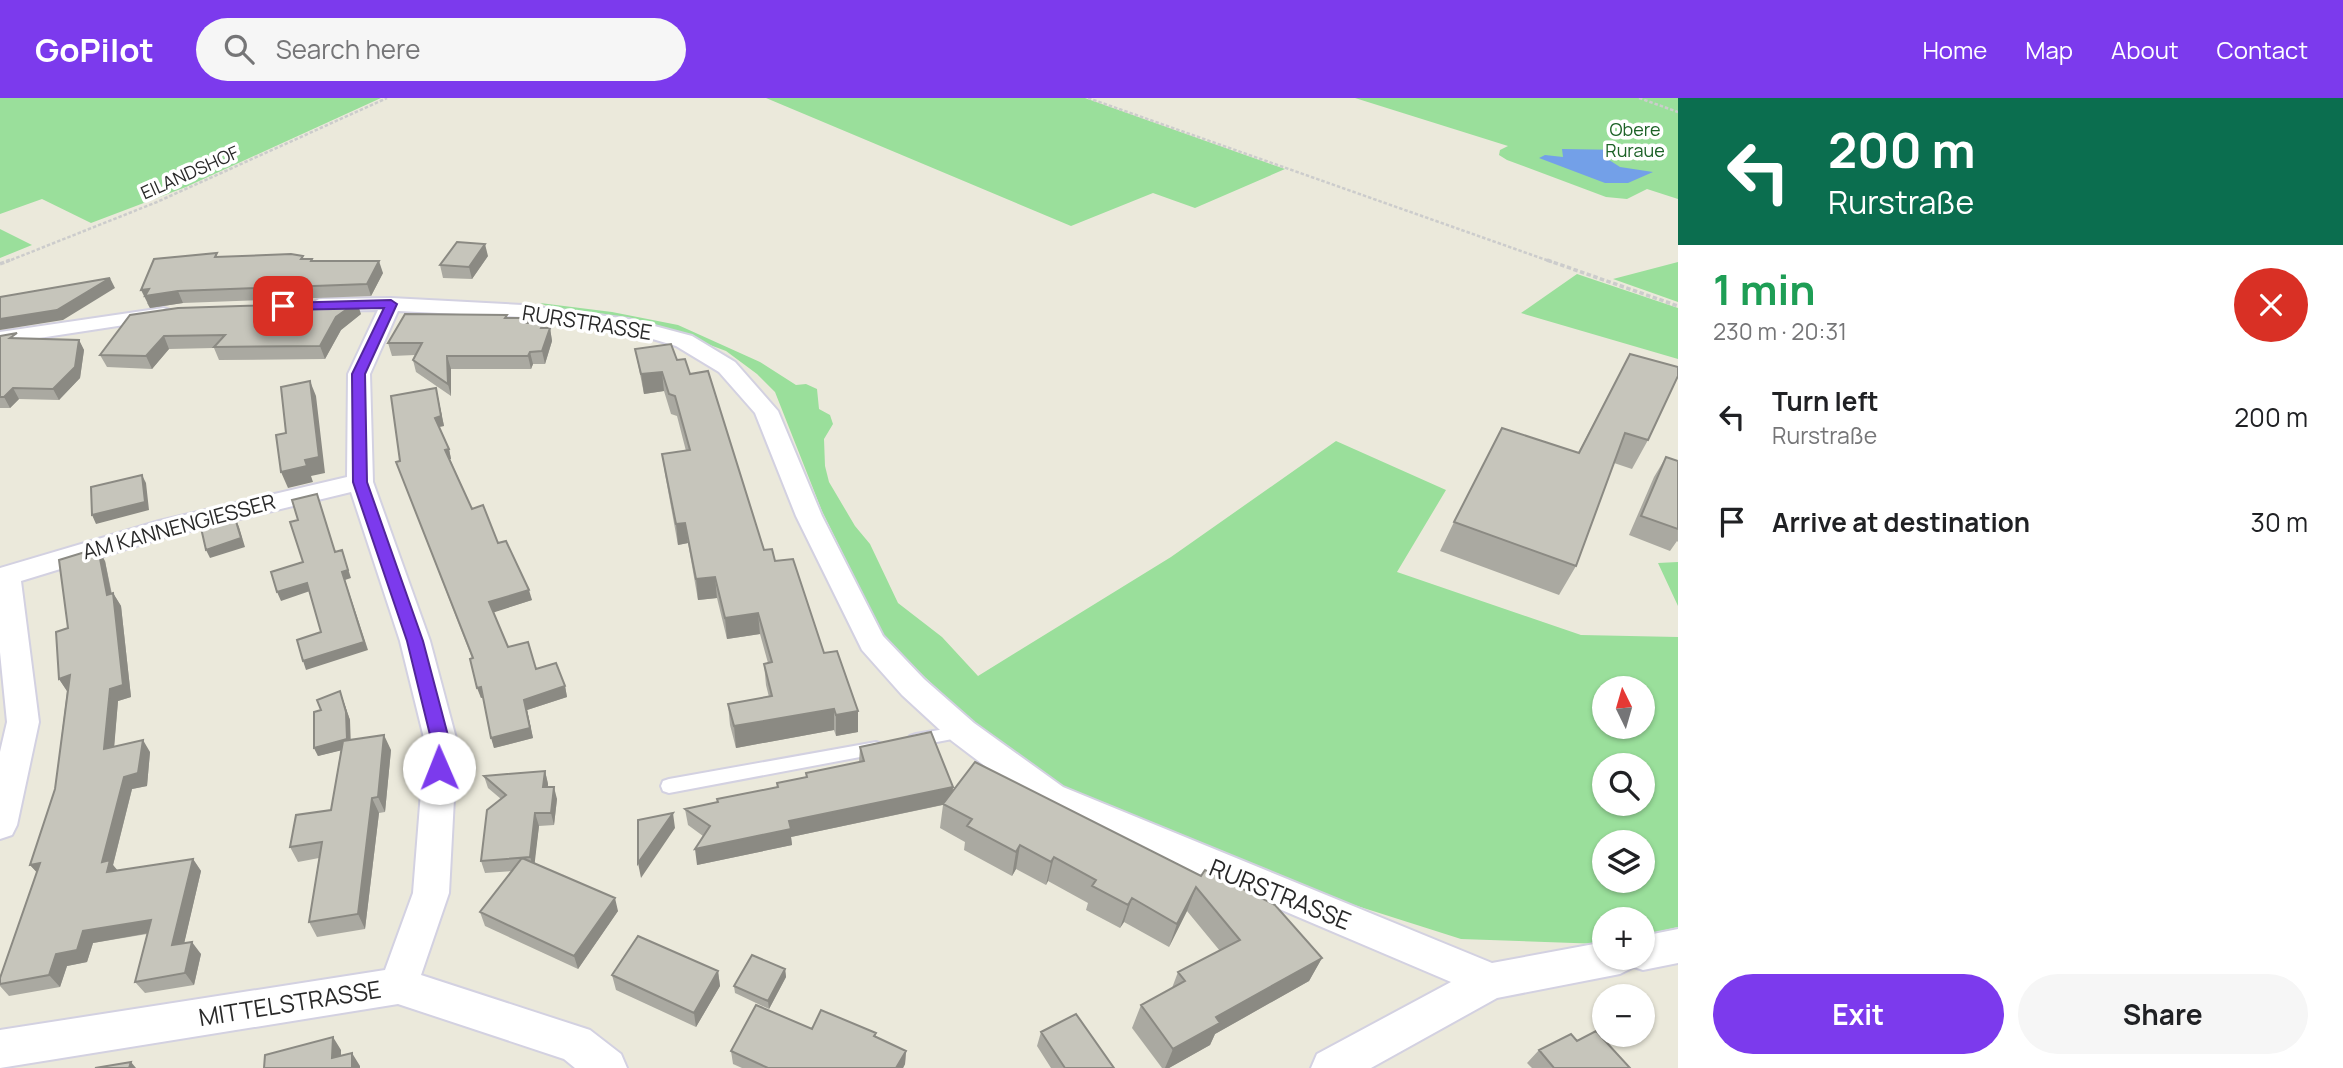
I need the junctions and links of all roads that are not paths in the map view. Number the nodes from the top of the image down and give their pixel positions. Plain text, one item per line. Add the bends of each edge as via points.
1 (391, 304) junction
2 (296, 306) edge
3 (195, 311) edge
4 (0, 338) edge
5 (360, 482) junction
6 (3, 577) edge
7 (963, 732) junction
8 (669, 786) dead end
9 (0, 825) edge
10 (1678, 946) edge
11 (1655, 951) edge
12 (1592, 962) edge
13 (1491, 981) junction
14 (398, 986) junction
15 (0, 1050) edge
16 (607, 1068) edge
17 (1331, 1068) edge

1 - 2 street, RURSTRASSE
1 - 5 street via 359,374
1 - 7 street, RURSTRASSE via 522,311 628,325 684,341 727,367 766,411 809,516 872,642
3 - 4 street
5 - 6 street, AM KANNENGIESSER via 159,530
5 - 14 street via 415,641 441,743 431,893
6 - 9 street via 23,722
7 - 8 lane
7 - 13 street, RURSTRASSE via 1051,797
10 - 11 street
12 - 13 street
13 - 17 street
14 - 15 street, MITTELSTRASSE
14 - 16 street, MITTELSTRASSE via 576,1044

